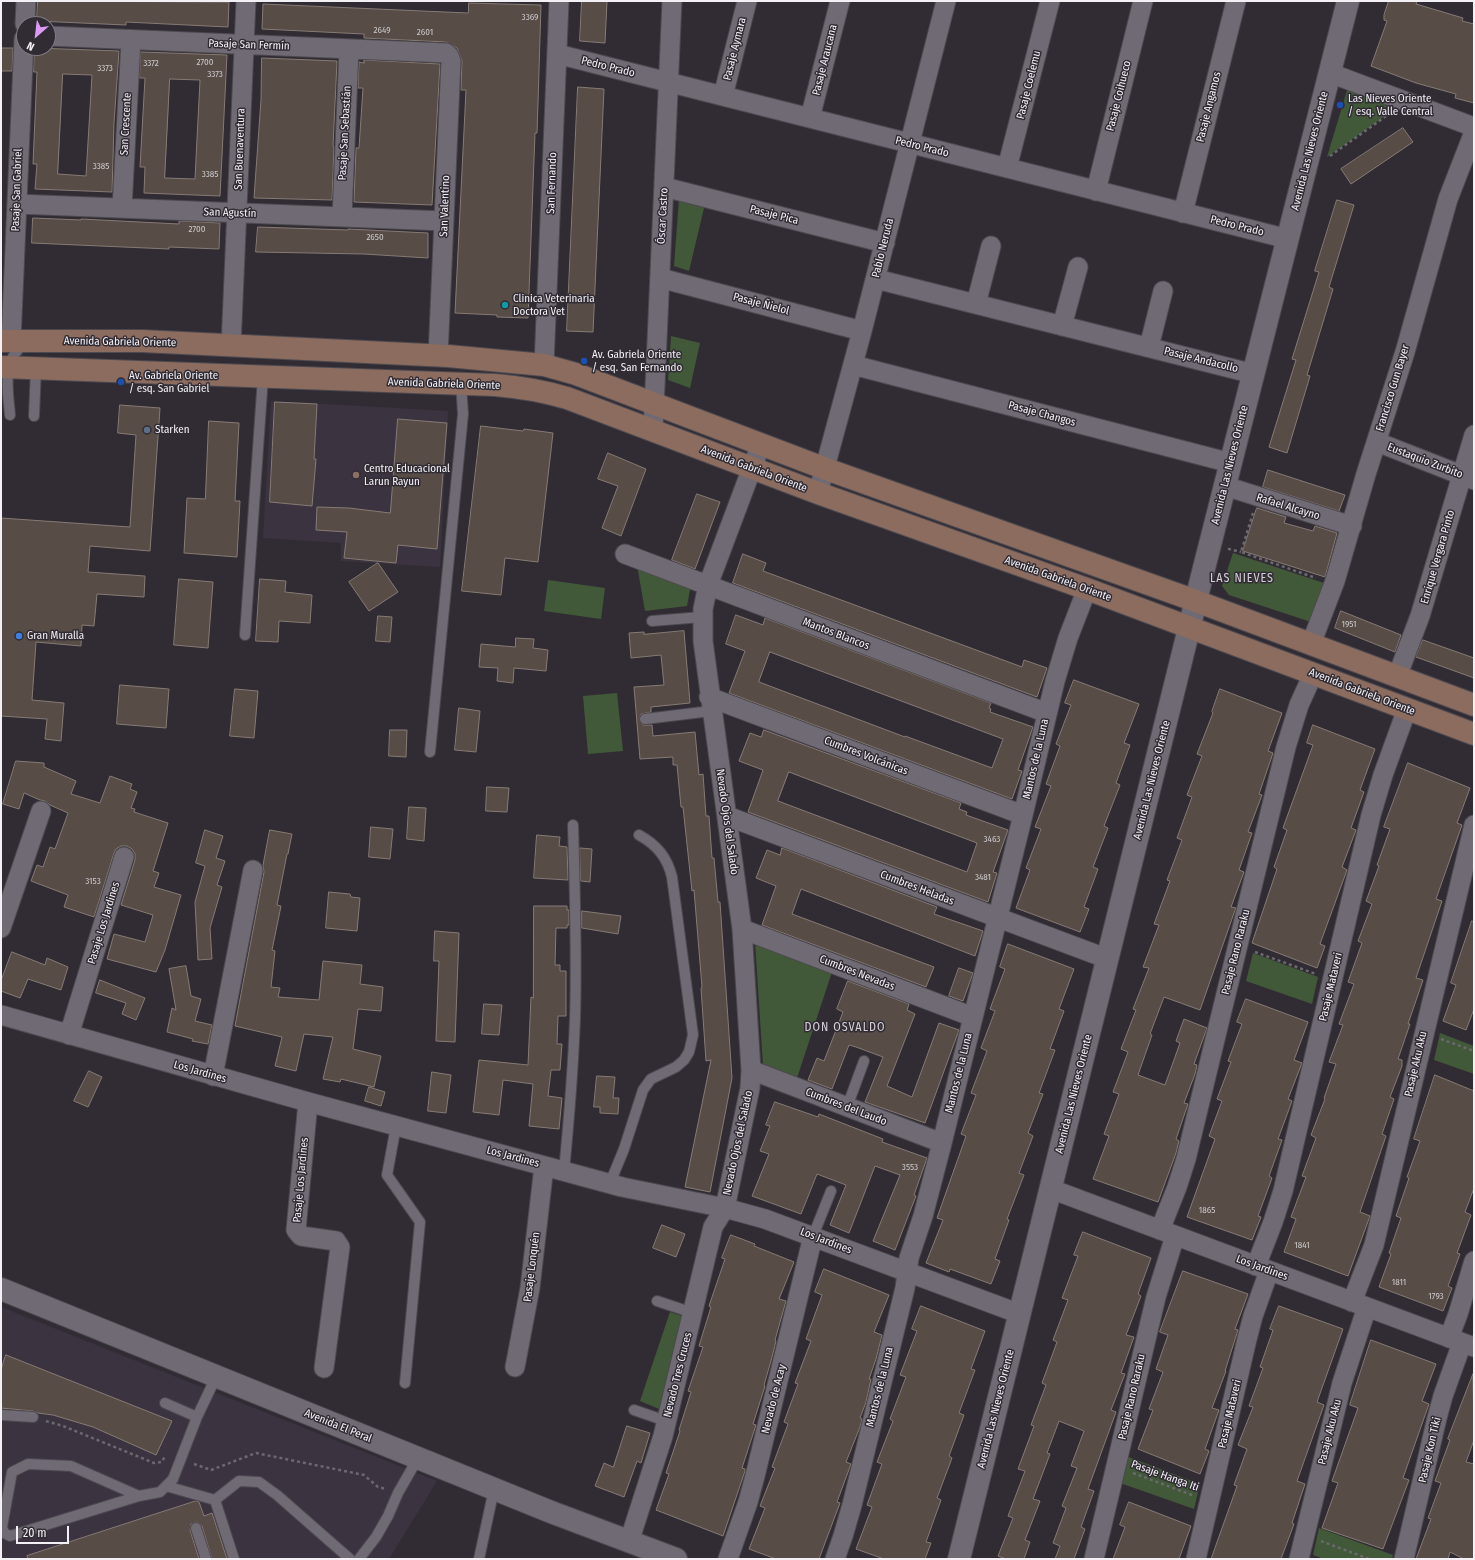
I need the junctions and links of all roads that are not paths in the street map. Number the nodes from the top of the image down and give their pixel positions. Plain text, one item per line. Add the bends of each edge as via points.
1 (26, 1) edge
2 (246, 1) edge
3 (559, 1) edge
4 (672, 1) edge
5 (747, 1) edge
6 (840, 1) edge
7 (946, 1) edge
8 (1050, 1) edge
9 (1143, 1) edge
10 (1236, 1) edge
11 (1348, 1) edge
12 (25, 16) edge
13 (56, 36) edge
14 (131, 40) junction
15 (244, 44) junction
16 (349, 49) junction
17 (557, 54) junction
18 (23, 56) edge
19 (449, 56) joint
20 (1330, 73) junction
21 (669, 83) junction
22 (723, 96) junction
23 (810, 118) junction
24 (1474, 127) edge
25 (1474, 132) edge
26 (910, 143) junction
27 (1007, 168) junction
28 (664, 187) junction
29 (1096, 191) junction
30 (17, 204) junction
31 (122, 208) junction
32 (237, 213) junction
33 (1183, 213) junction
34 (342, 217) junction
35 (444, 221) junction
36 (1288, 239) junction
37 (885, 243) junction
38 (991, 246) dead end
39 (1078, 267) dead end
40 (660, 278) junction
41 (876, 279) junction
42 (1163, 291) dead end
43 (976, 304) junction
44 (1062, 326) junction
45 (862, 331) junction
46 (13, 341) edge
47 (231, 346) junction
48 (1149, 347) junction
49 (438, 356) junction
50 (544, 365) junction
51 (853, 365) junction
52 (4, 367) edge
53 (36, 368) junction
54 (1254, 374) junction
55 (263, 377) junction
56 (461, 384) junction
57 (654, 404) junction
58 (10, 415) dead end
59 (34, 416) dead end
60 (653, 431) junction
61 (1474, 435) edge
62 (1377, 442) junction
63 (761, 444) junction
64 (1231, 463) junction
65 (752, 468) junction
66 (826, 469) junction
67 (1468, 478) edge
68 (1225, 486) junction
69 (818, 493) junction
70 (1352, 526) junction
71 (625, 554) dead end
72 (708, 585) junction
73 (1087, 589) junction
74 (1196, 601) junction
75 (702, 617) junction
76 (652, 621) dead end
77 (1190, 628) junction
78 (245, 635) dead end
79 (1311, 644) junction
80 (1313, 674) junction
81 (1397, 677) junction
82 (710, 704) junction
83 (1474, 706) edge
84 (1407, 709) junction
85 (1047, 714) junction
86 (645, 719) dead end
87 (1474, 734) edge
88 (430, 752) dead end
89 (41, 811) dead end
90 (1023, 815) junction
91 (727, 816) junction
92 (573, 825) dead end
93 (1474, 825) edge
94 (638, 835) dead end
95 (124, 858) dead end
96 (253, 870) dead end
97 (998, 918) junction
98 (1, 928) edge
99 (742, 929) junction
100 (1108, 959) junction
101 (1, 1015) edge
102 (973, 1017) junction
103 (69, 1035) junction
104 (864, 1061) dead end
105 (751, 1070) junction
106 (213, 1076) junction
107 (308, 1102) junction
108 (846, 1107) junction
109 (396, 1126) junction
110 (942, 1143) junction
111 (544, 1166) junction
112 (564, 1171) junction
113 (610, 1184) junction
114 (1051, 1189) junction
115 (831, 1191) dead end
116 (725, 1208) junction
117 (1168, 1233) junction
118 (814, 1236) junction
119 (1474, 1261) edge
120 (1262, 1268) junction
121 (907, 1271) junction
122 (1, 1289) edge
123 (657, 1301) dead end
124 (1360, 1305) junction
125 (693, 1313) junction
126 (1020, 1314) junction
127 (1462, 1343) edge
128 (515, 1367) dead end
129 (324, 1368) dead end
130 (216, 1377) junction
131 (405, 1383) dead end
132 (165, 1403) dead end
133 (634, 1410) dead end
134 (1, 1415) edge
135 (33, 1417) road end
136 (197, 1417) junction
137 (666, 1422) junction
138 (418, 1458) junction
139 (166, 1486) junction
140 (494, 1489) junction
141 (139, 1496) junction
142 (215, 1500) junction
143 (196, 1528) dead end
144 (630, 1542) junction
145 (666, 1557) edge
146 (206, 1559) edge
147 (234, 1559) edge
148 (350, 1559) edge
149 (358, 1559) edge
150 (478, 1559) edge
151 (728, 1559) edge
152 (835, 1559) edge
153 (959, 1559) edge
154 (1094, 1559) edge
155 (1196, 1559) edge
156 (1299, 1559) edge
157 (1404, 1559) edge

1 - 12 street
2 - 15 street, San Buenaventura
3 - 17 street, San Fernando
4 - 21 street, Óscar Castro
5 - 22 street, Pasaje Aymara
6 - 23 street, Pasaje Araucana
7 - 26 street, Pablo Neruda
8 - 27 street, Pasaje Coelemu
9 - 29 street, Pasaje Coihueco
10 - 33 street, Pasaje Angamos
11 - 20 street, Avenida Las Nieves Oriente
13 - 14 street, Pasaje San Fermín
14 - 15 street, Pasaje San Fermín
14 - 31 street, San Crescente
15 - 16 street, Pasaje San Fermín
15 - 32 street, San Buenaventura
16 - 19 street, Pasaje San Fermín via 443,53
16 - 34 street, Pasaje San Sebastián
17 - 21 street, Pedro Prado
17 - 50 street, San Fernando
18 - 30 street, Pasaje San Gabriel
19 - 35 street, San Valentino via 451,61
20 - 24 street
20 - 36 street, Avenida Las Nieves Oriente
21 - 22 street, Pedro Prado
21 - 28 street, Óscar Castro
22 - 23 street, Pedro Prado
23 - 26 street, Pedro Prado
25 - 62 street, Francisco Gun Bayer via 1445,206
26 - 27 street, Pedro Prado
26 - 37 street, Pablo Neruda
27 - 29 street, Pedro Prado
28 - 37 street, Pasaje Pica
28 - 40 street, Óscar Castro
29 - 33 street, Pedro Prado
30 - 31 street, San Agustín
30 - 46 street, Pasaje San Gabriel
31 - 32 street, San Agustín
32 - 34 street, San Agustín
32 - 47 street, San Buenaventura
33 - 36 street, Pedro Prado
34 - 35 street, San Agustín
35 - 49 street, San Valentino
36 - 54 street, Avenida Las Nieves Oriente
37 - 41 street, Pablo Neruda
38 - 43 street
39 - 44 street
40 - 45 street, Pasaje Ñielol
40 - 57 street, Óscar Castro
41 - 43 street, Pasaje Andacollo
41 - 45 street, Pablo Neruda
42 - 48 street, Pasaje Andacollo
43 - 44 street, Pasaje Andacollo
44 - 48 street, Pasaje Andacollo
45 - 51 street, Pablo Neruda
46 - 47 main road, Avenida Gabriela Oriente via 142,341
46 - 52 lane via 15,352
47 - 49 main road, Avenida Gabriela Oriente
48 - 54 street, Pasaje Andacollo
49 - 50 main road, Avenida Gabriela Oriente
50 - 57 main road, Avenida Gabriela Oriente via 576,374
51 - 64 street, Pasaje Changos
51 - 66 street, Pablo Neruda
52 - 53 main road, Avenida Gabriela Oriente
52 - 58 lane
53 - 55 main road, Avenida Gabriela Oriente
53 - 59 lane
54 - 64 street, Avenida Las Nieves Oriente
55 - 56 main road, Avenida Gabriela Oriente
55 - 78 lane
56 - 60 main road, Avenida Gabriela Oriente via 521,387 542,391
56 - 88 lane via 464,414
57 - 60 street, Óscar Castro
57 - 63 main road, Avenida Gabriela Oriente
60 - 65 main road, Avenida Gabriela Oriente
61 - 67 street, Enrique Vergara Pinto
62 - 67 street, Eustaquio Zurbito
62 - 70 street, Francisco Gun Bayer
63 - 65 street, Nevado Ojos del Salado
63 - 66 main road, Avenida Gabriela Oriente
64 - 68 street, Avenida Las Nieves Oriente
65 - 69 main road, Avenida Gabriela Oriente
65 - 72 street, Nevado Ojos del Salado
66 - 69 street, Pablo Neruda
66 - 74 main road, Avenida Gabriela Oriente
67 - 81 street, Enrique Vergara Pinto
68 - 70 street, Rafael Alcayno
68 - 74 street, Avenida Las Nieves Oriente
69 - 73 main road, Avenida Gabriela Oriente
70 - 79 street, Francisco Gun Bayer
71 - 72 street, Mantos Blancos
72 - 75 street, Nevado Ojos del Salado
72 - 85 street, Mantos Blancos
73 - 77 main road, Avenida Gabriela Oriente
73 - 85 street, Mantos de la Luna via 1061,659
74 - 77 street, Avenida Las Nieves Oriente
74 - 79 main road, Avenida Gabriela Oriente
75 - 76 lane
75 - 82 street, Nevado Ojos del Salado via 702,641
77 - 80 main road, Avenida Gabriela Oriente
77 - 100 street, Avenida Las Nieves Oriente
79 - 81 main road, Avenida Gabriela Oriente
80 - 84 main road, Avenida Gabriela Oriente
80 - 117 street, Pasaje Rano Raraku via 1299,705 1286,747 1186,1159 1177,1187
81 - 83 main road, Avenida Gabriela Oriente
82 - 86 lane
82 - 90 street, Cumbres Volcánicas
82 - 91 street, Nevado Ojos del Salado
84 - 87 main road, Avenida Gabriela Oriente
84 - 120 street, Pasaje Mataveri via 1371,815 1283,1191
85 - 90 street, Mantos de la Luna
89 - 98 street
90 - 97 street, Mantos de la Luna
91 - 97 street, Cumbres Heladas
91 - 99 street, Nevado Ojos del Salado
92 - 112 lane via 575,1012
93 - 124 street, Pasaje Aku Aku
94 - 113 lane via 658,848 670,866 693,1035 684,1060 676,1067 656,1075 643,1090
95 - 103 street, Pasaje Los Jardines
96 - 106 street
97 - 100 street, Cumbres Heladas
97 - 102 street, Mantos de la Luna
99 - 102 street, Cumbres Nevadas
99 - 105 street, Nevado Ojos del Salado
100 - 114 street, Avenida Las Nieves Oriente
101 - 103 street, Los Jardines
102 - 110 street, Mantos de la Luna
103 - 106 street, Los Jardines
104 - 108 lane
105 - 108 street, Cumbres del Laudo
105 - 116 street, Nevado Ojos del Salado via 747,1106
106 - 107 street, Los Jardines
107 - 109 street, Los Jardines
107 - 129 street, Pasaje Los Jardines via 296,1230 301,1236 336,1241 340,1248
108 - 110 street, Cumbres del Laudo
109 - 111 street, Los Jardines
109 - 131 lane via 387,1175 420,1222
110 - 121 street, Mantos de la Luna
111 - 112 street, Los Jardines
111 - 128 street, Pasaje Lonquén via 530,1288
112 - 113 street, Los Jardines
113 - 116 street, Los Jardines
114 - 117 street, Los Jardines
114 - 126 street, Avenida Las Nieves Oriente
115 - 118 lane
116 - 118 street, Los Jardines
116 - 125 street, Nevado Tres Cruces via 714,1227
117 - 120 street, Los Jardines
117 - 154 street, Pasaje Rano Raraku via 1156,1297
118 - 121 street, Los Jardines
118 - 151 street, Nevado de Acay via 755,1476
119 - 127 street, Pasaje Kon Tiki via 1458,1314
120 - 124 street, Los Jardines
120 - 155 street, Pasaje Mataveri
121 - 126 street, Los Jardines
121 - 152 street, Mantos de la Luna via 852,1505
122 - 130 street, Avenida El Peral
123 - 125 lane
124 - 127 street, Los Jardines
124 - 156 street, Pasaje Aku Aku
125 - 137 street, Nevado Tres Cruces
126 - 153 street, Avenida Las Nieves Oriente
127 - 157 street, Pasaje Kon Tiki via 1437,1418
130 - 136 lane
130 - 138 street, Avenida El Peral
132 - 136 lane
133 - 137 lane
134 - 135 lane
136 - 139 lane via 172,1480
137 - 144 street, Nevado Tres Cruces
138 - 140 street, Avenida El Peral
138 - 149 lane via 376,1537
139 - 141 lane via 160,1492
139 - 142 lane
140 - 144 street, Avenida El Peral
140 - 150 lane
141 - 141 lane via 71,1466 28,1464 12,1472 2,1527 4,1533 10,1536
142 - 147 lane
142 - 148 lane via 239,1481 259,1482
143 - 146 lane
144 - 145 street, Avenida El Peral

